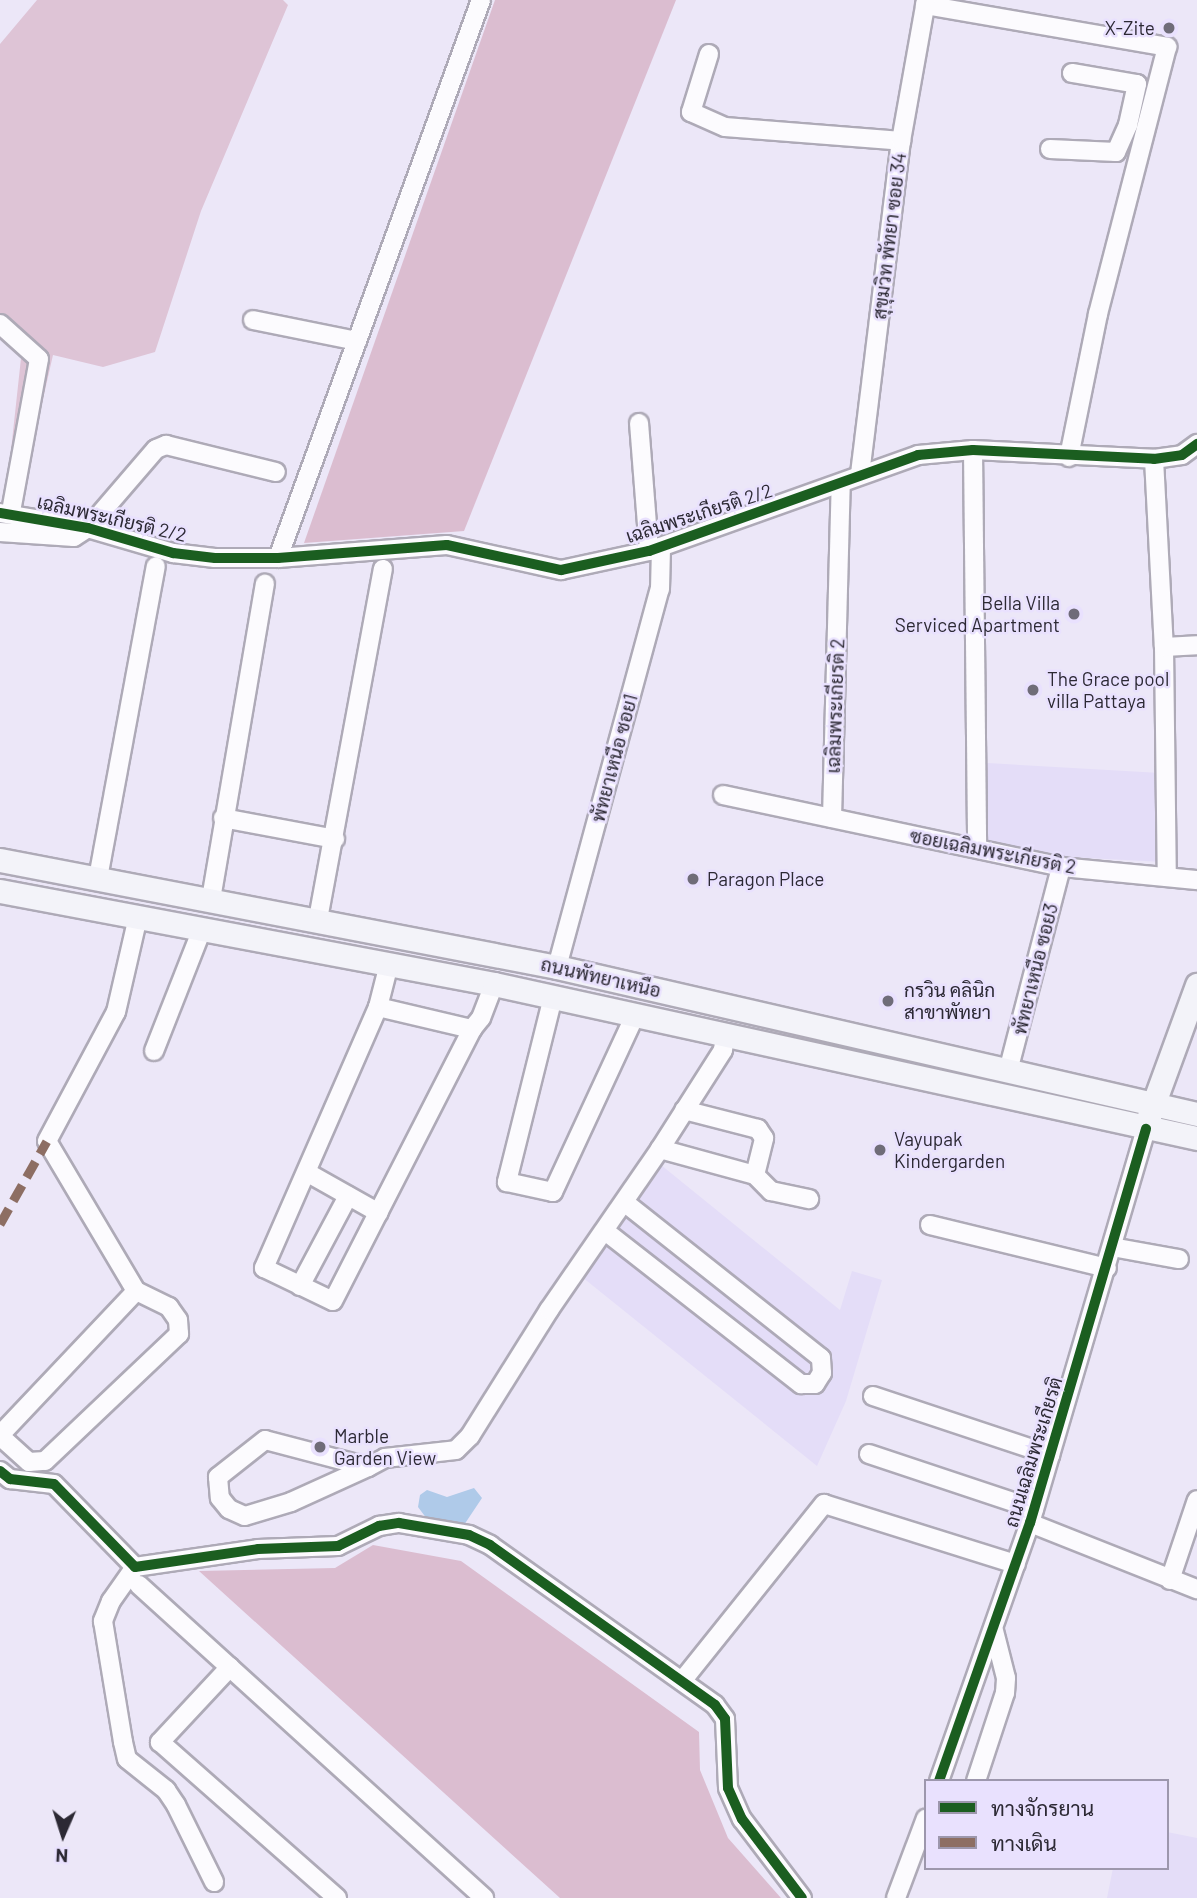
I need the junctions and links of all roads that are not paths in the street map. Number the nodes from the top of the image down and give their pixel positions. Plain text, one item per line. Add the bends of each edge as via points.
1 (481, 0) edge
2 (925, 3) edge
3 (709, 54) dead end
4 (1072, 73) dead end
5 (1136, 126) junction
6 (901, 141) junction
7 (1050, 149) dead end
8 (253, 320) dead end
9 (0, 324) edge
10 (357, 341) junction
11 (639, 423) dead end
12 (1197, 443) edge
13 (973, 450) junction
14 (1069, 457) junction
15 (1154, 458) junction
16 (276, 472) dead end
17 (860, 474) junction
18 (841, 484) junction
19 (6, 513) edge
20 (88, 528) junction
21 (0, 532) edge
22 (655, 549) junction
23 (278, 558) junction
24 (156, 566) dead end
25 (383, 569) dead end
26 (265, 584) dead end
27 (1197, 645) edge
28 (1164, 647) junction
29 (723, 795) dead end
30 (223, 818) junction
31 (832, 818) junction
32 (335, 839) junction
33 (977, 849) junction
34 (0, 860) edge
35 (1061, 867) junction
36 (1167, 877) junction
37 (98, 878) junction
38 (1197, 880) edge
39 (0, 891) edge
40 (211, 899) junction
41 (138, 917) junction
42 (318, 919) junction
43 (202, 929) junction
44 (389, 964) junction
45 (557, 967) junction
46 (494, 984) junction
47 (1197, 985) edge
48 (553, 997) junction
49 (378, 1007) junction
50 (635, 1015) junction
51 (472, 1029) junction
52 (725, 1035) junction
53 (154, 1051) dead end
54 (1008, 1071) junction
55 (1152, 1105) junction
56 (684, 1110) junction
57 (1197, 1114) edge
58 (1146, 1129) junction
59 (1197, 1138) edge
60 (660, 1149) junction
61 (308, 1173) junction
62 (755, 1175) junction
63 (348, 1196) junction
64 (809, 1199) dead end
65 (624, 1202) junction
66 (379, 1213) junction
67 (930, 1225) dead end
68 (605, 1231) junction
69 (1112, 1247) junction
70 (1179, 1259) dead end
71 (1107, 1268) junction
72 (300, 1286) junction
73 (136, 1291) junction
74 (873, 1396) dead end
75 (0, 1435) edge
76 (869, 1454) dead end
77 (1051, 1455) junction
78 (368, 1467) junction
79 (0, 1471) edge
80 (1197, 1500) edge
81 (1032, 1516) junction
82 (1016, 1564) junction
83 (135, 1567) junction
84 (1170, 1580) junction
85 (139, 1585) dead end
86 (1197, 1589) edge
87 (994, 1631) junction
88 (230, 1667) junction
89 (682, 1681) junction
90 (940, 1779) edge
91 (977, 1779) edge
92 (922, 1839) edge
93 (214, 1882) dead end
94 (337, 1898) edge
95 (484, 1898) edge
96 (802, 1898) edge
97 (896, 1898) edge

1 - 10 street
2 - 5 street via 1167,47
2 - 6 street, สุขุมวิท พัทยา ซอย 34
3 - 6 street via 691,112 725,127
4 - 5 street via 1137,83
5 - 7 street via 1116,152
5 - 14 street
6 - 17 street, สุขุมวิท พัทยา ซอย 34
8 - 10 street
9 - 19 street via 39,359
10 - 23 street
11 - 22 street, พัทยาเหนือ ซอย1
12 - 15 street, เฉลิมพระเกียรติ 2/2 via 1182,455
13 - 14 street, เฉลิมพระเกียรติ 2/2
13 - 17 street, เฉลิมพระเกียรติ 2/2 via 918,455
13 - 33 street
14 - 15 street, เฉลิมพระเกียรติ 2/2
15 - 28 street
16 - 20 street via 166,445 156,449
17 - 18 street, เฉลิมพระเกียรติ 2/2
18 - 22 street, เฉลิมพระเกียรติ 2/2
18 - 31 street, เฉลิมพระเกียรติ 2
19 - 20 street, เฉลิมพระเกียรติ 2/2
20 - 21 street via 74,537
20 - 23 street, เฉลิมพระเกียรติ 2/2 via 173,553
22 - 23 street, เฉลิมพระเกียรติ 2/2 via 561,570 447,545
22 - 45 street, พัทยาเหนือ ซอย1 via 660,589
24 - 37 street
25 - 32 street
26 - 30 street
27 - 28 street
28 - 36 street
29 - 31 street
30 - 32 street
30 - 40 street
31 - 33 street, ซอยเฉลิมพระเกียรติ 2
32 - 42 street
33 - 35 street, ซอยเฉลิมพระเกียรติ 2
34 - 37 main road, ถนนพัทยาเหนือ
35 - 36 street, ซอยเฉลิมพระเกียรติ 2
35 - 54 street, พัทยาเหนือ ซอย3
36 - 38 street, ซอยเฉลิมพระเกียรติ 2
37 - 40 main road, ถนนพัทยาเหนือ
39 - 41 main road, ถนนพัทยาเหนือ
40 - 42 main road, ถนนพัทยาเหนือ
41 - 43 main road, ถนนพัทยาเหนือ
41 - 73 street via 116,1012 47,1141
42 - 45 main road, ถนนพัทยาเหนือ
43 - 44 main road, ถนนพัทยาเหนือ
43 - 53 street
44 - 46 main road, ถนนพัทยาเหนือ
44 - 49 street
45 - 54 main road, ถนนพัทยาเหนือ
46 - 48 main road, ถนนพัทยาเหนือ
46 - 51 street
47 - 55 main road, ถนนเฉลิมพระเกียรติ
48 - 50 main road, ถนนพัทยาเหนือ
48 - 50 street via 507,1182 553,1192
49 - 51 street
49 - 61 street
50 - 52 main road, ถนนพัทยาเหนือ
51 - 66 street
52 - 56 street via 723,1050
52 - 58 main road, ถนนพัทยาเหนือ
54 - 55 main road, ถนนพัทยาเหนือ
55 - 57 main road, ถนนพัทยาเหนือ
55 - 58 main road, ถนนเฉลิมพระเกียรติ
56 - 60 street
56 - 62 street via 758,1129 764,1138
58 - 59 main road, ถนนพัทยาเหนือ
58 - 69 street, ถนนเฉลิมพระเกียรติ
60 - 62 street
60 - 65 street
61 - 63 street
61 - 72 street via 264,1268
62 - 64 street via 771,1191
63 - 66 street
63 - 72 street
65 - 68 street
65 - 68 street via 821,1358 822,1373 815,1384 801,1384
66 - 72 street via 333,1301
67 - 71 street
68 - 78 street via 456,1450 386,1458
69 - 70 street
69 - 71 street, ถนนเฉลิมพระเกียรติ
71 - 77 street, ถนนเฉลิมพระเกียรติ
73 - 75 street
73 - 75 street via 169,1307 178,1320 179,1334 45,1461 29,1462
74 - 77 street
76 - 81 street
77 - 81 street, ถนนเฉลิมพระเกียรติ
78 - 78 street via 291,1502 246,1516 229,1509 220,1498 218,1477 265,1440
79 - 83 street via 10,1479 54,1484
80 - 84 street
81 - 82 street, ถนนเฉลิมพระเกียรติ
81 - 84 street
82 - 87 street, ถนนเฉลิมพระเกียรติ
82 - 89 street via 824,1504
83 - 89 street via 258,1549 338,1546 379,1526 399,1522 469,1535 490,1545
83 - 93 street via 103,1621 123,1742 128,1759 166,1790 176,1805
84 - 86 street
85 - 88 street
87 - 90 street, ถนนเฉลิมพระเกียรติ
87 - 91 street via 1005,1692
88 - 94 street via 160,1742
88 - 95 street
89 - 96 street via 715,1705 725,1719 728,1788 742,1819
92 - 97 street

